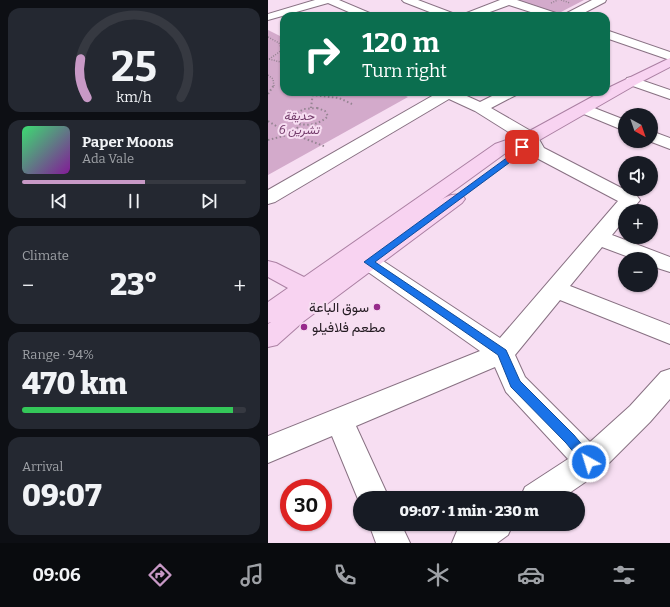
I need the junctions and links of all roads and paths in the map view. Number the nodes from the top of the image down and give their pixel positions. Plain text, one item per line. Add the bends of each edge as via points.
1 (328, 0) edge
2 (408, 0) edge
3 (601, 0) edge
4 (507, 1) edge
5 (437, 11) joint
6 (299, 12) edge
7 (358, 12) edge
8 (434, 12) edge
9 (478, 12) edge
10 (542, 12) edge
11 (577, 12) edge
12 (268, 14) edge
13 (280, 17) edge
14 (610, 35) edge
15 (268, 37) edge
16 (619, 38) junction
17 (610, 42) edge
18 (280, 45) edge
19 (280, 51) edge
20 (670, 56) edge
21 (268, 59) edge
22 (280, 62) edge
23 (670, 62) edge
24 (268, 75) edge
25 (632, 81) junction
26 (268, 94) edge
27 (610, 94) edge
28 (670, 95) edge
29 (313, 96) edge
30 (329, 96) edge
31 (442, 96) edge
32 (445, 96) edge
33 (447, 96) edge
34 (503, 96) edge
35 (606, 96) edge
36 (352, 104) dead end
37 (311, 108) junction
38 (480, 108) junction
39 (584, 109) junction
40 (268, 121) edge
41 (618, 123) edge
42 (273, 124) junction
43 (300, 125) junction
44 (268, 126) edge
45 (291, 134) junction
46 (530, 138) junction
47 (658, 139) edge
48 (268, 140) edge
49 (670, 144) edge
50 (343, 154) junction
51 (268, 198) edge
52 (598, 238) junction
53 (369, 262) junction
54 (670, 265) edge
55 (268, 268) edge
56 (556, 289) junction
57 (312, 292) junction
58 (278, 309) edge
59 (670, 335) edge
60 (268, 338) edge
61 (502, 353) junction
62 (670, 380) edge
63 (340, 421) junction
64 (268, 450) edge
65 (589, 462) junction
66 (370, 491) edge
67 (546, 491) edge
68 (388, 531) edge
69 (487, 531) edge
70 (393, 543) edge
71 (469, 543) edge

1 - 6 street
1 - 7 street
2 - 5 street
3 - 11 street
4 - 9 street
4 - 10 street
5 - 8 street
12 - 13 street
14 - 16 street
15 - 18 path
16 - 17 street
16 - 20 street
19 - 21 path
21 - 22 path
23 - 25 main road
24 - 26 path via 273,79 274,86
25 - 27 main road
25 - 28 street
29 - 37 path
30 - 36 path
31 - 50 street
32 - 46 street via 479,120
33 - 38 street
34 - 38 street
35 - 39 main road
37 - 43 path via 300,110 293,115 292,121
37 - 43 path via 325,111 328,116 317,124
38 - 46 street
39 - 41 street
39 - 46 main road
40 - 42 path
42 - 44 path
42 - 45 path
43 - 45 path
45 - 48 path
45 - 50 path
46 - 52 street via 537,151 630,200
46 - 53 main road via 514,155
46 - 57 main road via 501,148
47 - 49 street
50 - 51 street
52 - 54 street
52 - 56 street
53 - 57 main road
53 - 61 street
55 - 57 main road
56 - 59 street
56 - 61 street
57 - 58 main road
58 - 60 main road
61 - 63 street
61 - 65 street via 515,384 570,439
62 - 65 street via 640,414
63 - 64 street
63 - 66 street
65 - 67 street
68 - 70 street
69 - 71 street

